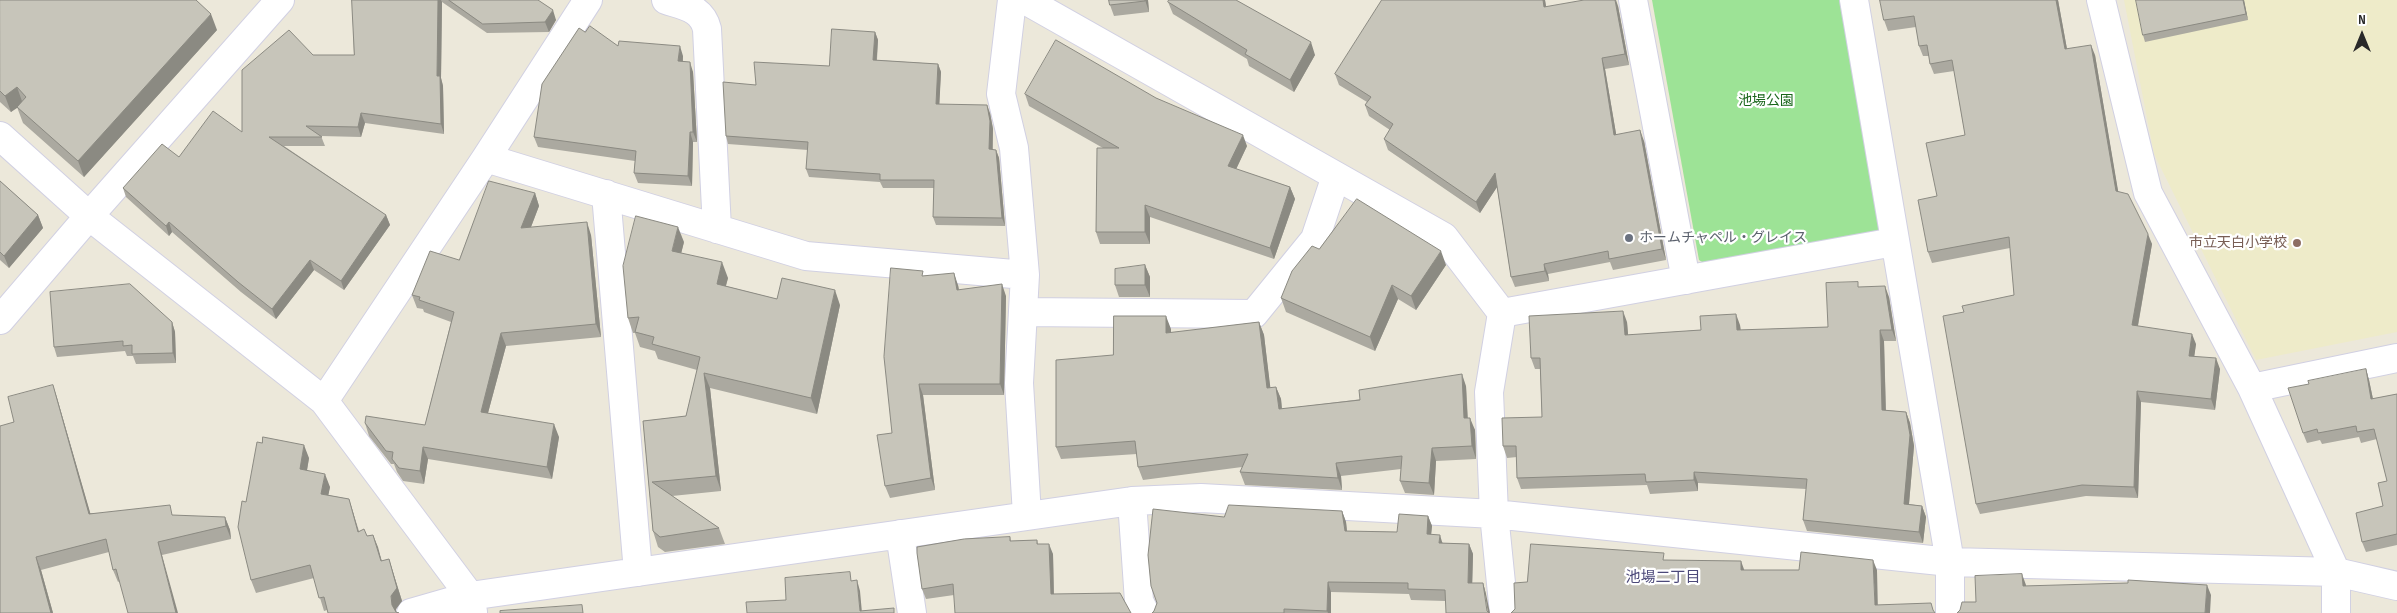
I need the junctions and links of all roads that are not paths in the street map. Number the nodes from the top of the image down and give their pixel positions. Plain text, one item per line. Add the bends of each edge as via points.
1 (280, 0) edge
2 (588, 0) edge
3 (666, 0) edge
4 (1012, 0) edge
5 (1025, 0) edge
6 (1633, 0) edge
7 (1854, 0) edge
8 (2101, 0) edge
9 (0, 136) edge
10 (486, 158) junction
11 (1336, 176) junction
12 (606, 194) junction
13 (89, 216) junction
14 (717, 229) junction
15 (1894, 242) junction
16 (1025, 275) junction
17 (1686, 280) junction
18 (1023, 312) junction
19 (1502, 314) junction
20 (0, 320) edge
21 (2397, 358) edge
22 (2252, 388) junction
23 (324, 400) junction
24 (1132, 501) junction
25 (1494, 514) junction
26 (1027, 515) junction
27 (900, 534) junction
28 (1950, 562) junction
29 (638, 572) junction
30 (2336, 572) junction
31 (2397, 586) edge
32 (472, 604) edge
33 (411, 613) edge
34 (912, 613) edge
35 (1145, 613) edge
36 (1504, 613) edge
37 (1950, 613) edge
38 (2336, 613) edge

1 - 13 street
2 - 10 street
3 - 14 street via 696,10 704,18 707,28
4 - 16 street via 1001,94 1014,148
5 - 11 street
6 - 17 street
7 - 15 street
8 - 22 street via 2148,193
9 - 13 street
10 - 12 street
10 - 23 street
11 - 18 street via 1314,239 1254,314
11 - 19 street via 1444,237
12 - 14 street
12 - 29 street
13 - 20 street
13 - 23 street
14 - 16 street via 806,256
15 - 17 street
15 - 28 street
16 - 18 street
17 - 19 street
18 - 26 street via 1019,383
19 - 25 street via 1489,392
21 - 22 street
22 - 30 street
23 - 32 street
24 - 25 street via 1201,498
24 - 26 street
24 - 35 street via 1139,601
25 - 28 street
25 - 36 street
26 - 27 street
27 - 29 street
27 - 34 street
28 - 30 street
28 - 37 street
29 - 32 street
30 - 31 street
30 - 38 street
32 - 33 street

